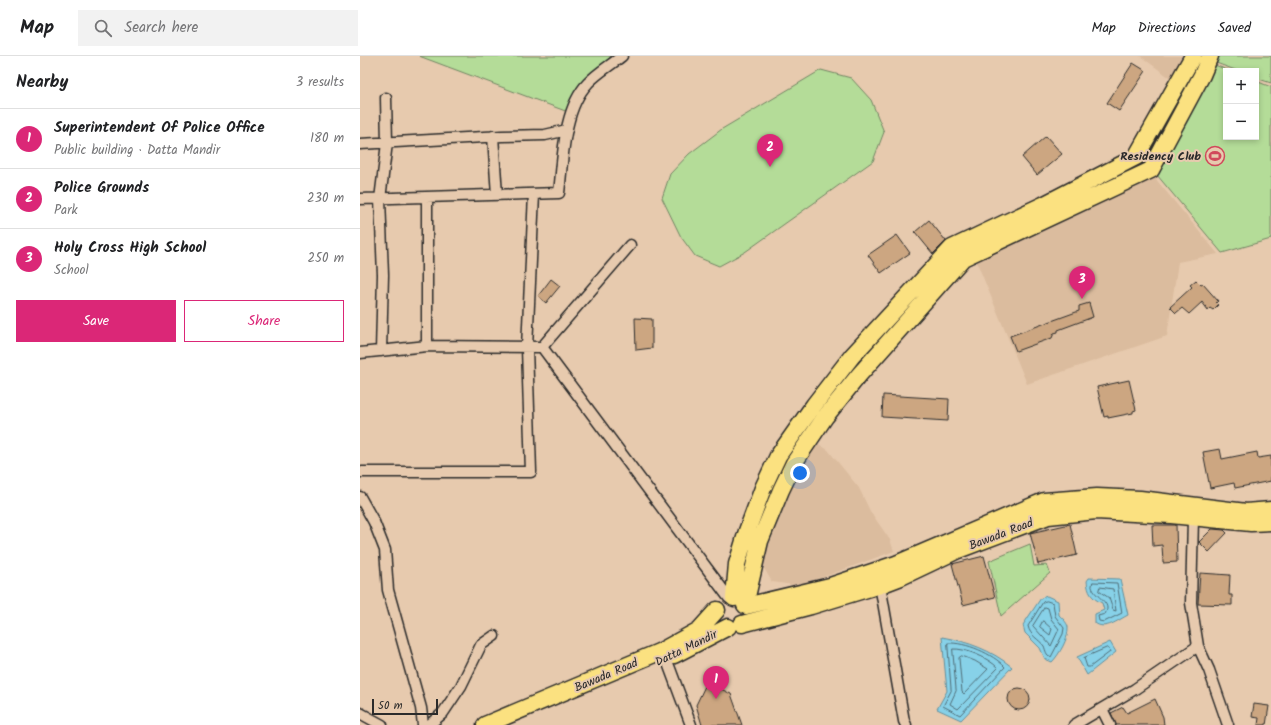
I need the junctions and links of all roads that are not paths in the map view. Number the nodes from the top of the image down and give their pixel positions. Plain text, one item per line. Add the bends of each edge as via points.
1 (622, 56) edge
2 (1193, 56) edge
3 (1210, 56) edge
4 (386, 98) dead end
5 (567, 130) junction
6 (493, 136) junction
7 (387, 143) junction
8 (360, 144) edge
9 (534, 194) junction
10 (497, 195) junction
11 (427, 198) junction
12 (360, 199) edge
13 (380, 199) junction
14 (630, 245) dead end
15 (957, 253) junction
16 (427, 346) junction
17 (542, 347) junction
18 (527, 348) junction
19 (381, 351) junction
20 (360, 353) edge
21 (360, 472) edge
22 (360, 497) edge
23 (1271, 510) edge
24 (1194, 518) junction
25 (1271, 522) edge
26 (880, 585) junction
27 (738, 602) junction
28 (717, 610) junction
29 (735, 626) junction
30 (494, 636) dead end
31 (1198, 646) junction
32 (666, 658) junction
33 (1102, 709) junction
34 (360, 713) edge
35 (382, 725) edge
36 (423, 725) edge
37 (429, 725) edge
38 (485, 725) edge
39 (511, 725) edge
40 (691, 725) edge
41 (906, 725) edge
42 (1074, 725) edge
43 (1110, 725) edge
44 (1228, 725) edge

1 - 5 street via 587,83 571,109
2 - 15 main road via 1136,157
3 - 15 main road via 1151,170
4 - 7 street
5 - 6 street via 545,135
5 - 9 street via 559,194
6 - 7 street
6 - 10 street
7 - 8 street
7 - 13 street
9 - 10 street
9 - 18 street
10 - 11 street
11 - 13 street
11 - 16 street
12 - 13 street
13 - 19 street
14 - 17 street
15 - 27 main road via 825,417 794,463 780,490
16 - 18 street
16 - 19 street
17 - 18 street
17 - 27 street
18 - 21 street via 531,472
19 - 20 street
22 - 36 street via 385,550 388,590 421,708
23 - 27 main road via 1246,512 1140,499 1097,497 1044,501 896,564 830,586
24 - 25 main road, Bawada Road via 1251,523
24 - 26 main road, Bawada Road via 1096,511 1048,516 958,550
24 - 31 street via 1191,603
26 - 29 main road, Bawada Road
26 - 41 street
27 - 28 main road via 721,602
27 - 29 main road via 746,619
28 - 29 main road via 718,619
28 - 38 main road, Bawada Road via 699,630 659,652
29 - 32 main road, Datta Mandir
30 - 37 street via 481,645 461,686 443,713
31 - 33 street
31 - 44 street
32 - 39 main road, Datta Mandir
32 - 40 street
33 - 42 street
33 - 43 street
34 - 35 street

